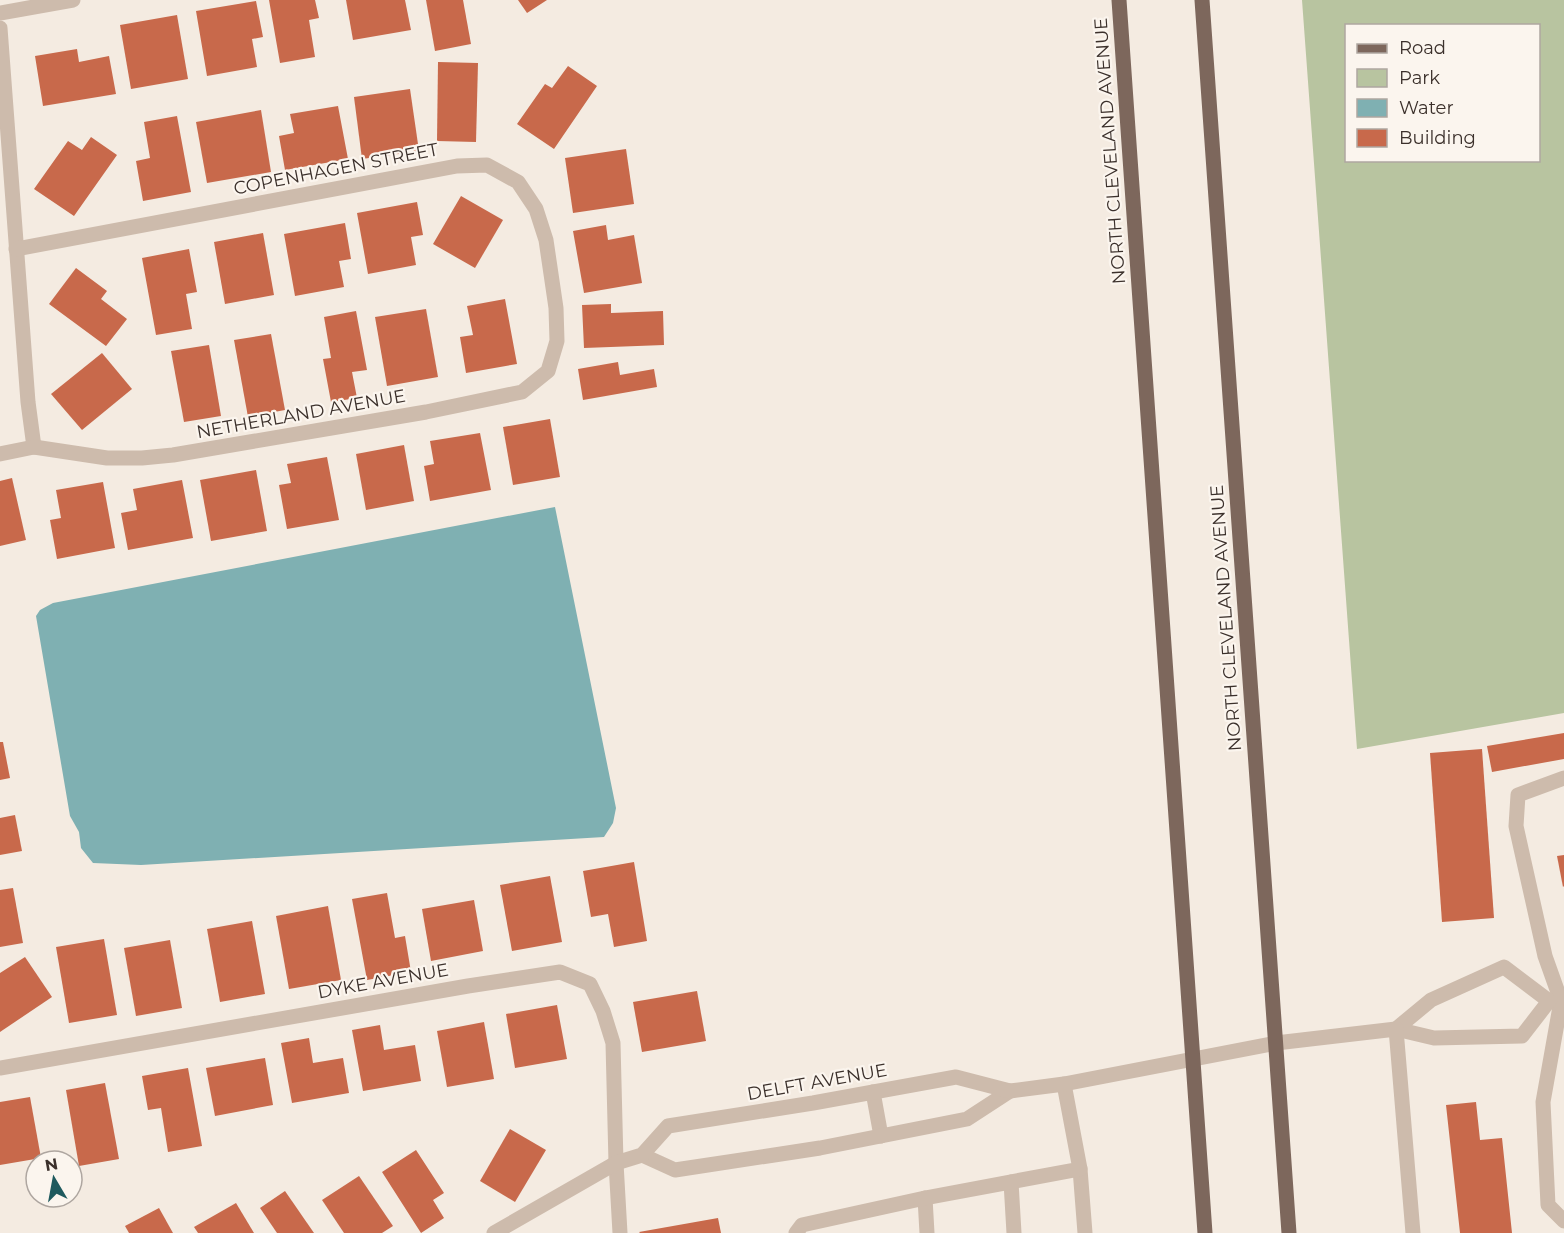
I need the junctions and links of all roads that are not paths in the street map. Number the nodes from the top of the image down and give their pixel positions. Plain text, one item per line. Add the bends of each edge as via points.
1 (73, 0) edge
2 (1119, 0) edge
3 (1202, 0) edge
4 (0, 13) edge
5 (0, 28) edge
6 (16, 249) junction
7 (556, 320) joint
8 (34, 447) junction
9 (0, 454) edge
10 (1564, 778) edge
11 (1555, 1001) junction
12 (1396, 1029) junction
13 (1276, 1043) junction
14 (1193, 1059) junction
15 (0, 1068) edge
16 (1064, 1084) junction
17 (1010, 1091) junction
18 (873, 1092) junction
19 (881, 1136) junction
20 (642, 1155) junction
21 (616, 1163) junction
22 (1080, 1169) junction
23 (1011, 1182) junction
24 (925, 1198) junction
25 (1564, 1221) edge
26 (494, 1233) edge
27 (620, 1233) edge
28 (796, 1233) edge
29 (927, 1233) edge
30 (1014, 1233) edge
31 (1085, 1233) edge
32 (1205, 1233) edge
33 (1289, 1233) edge
34 (1413, 1233) edge

1 - 4 street
2 - 14 main road, NORTH CLEVELAND AVENUE
3 - 13 main road, NORTH CLEVELAND AVENUE
5 - 6 street
6 - 7 street, COPENHAGEN STREET via 457,166 488,165 518,182 536,209 548,251
6 - 8 street
7 - 8 street, NETHERLAND AVENUE via 557,341 548,371 522,392 173,456 107,458
8 - 9 street, NETHERLAND AVENUE
10 - 11 street via 1518,795 1516,826
11 - 12 street via 1522,1036 1434,1038
11 - 12 street via 1504,967 1431,1000
11 - 25 street via 1544,1102 1548,1205
12 - 13 street, DELFT AVENUE
12 - 34 street
13 - 14 street, DELFT AVENUE
13 - 33 main road, NORTH CLEVELAND AVENUE
14 - 16 street, DELFT AVENUE
14 - 32 main road, NORTH CLEVELAND AVENUE
15 - 21 street, DYKE AVENUE via 560,972 590,984 603,1011 612,1043
16 - 17 street, DELFT AVENUE
16 - 22 street
17 - 18 street, DELFT AVENUE via 956,1077
17 - 19 street, DELFT AVENUE via 967,1119
18 - 19 street
18 - 20 street, DELFT AVENUE via 668,1126
19 - 20 street, DELFT AVENUE via 675,1170
20 - 21 street
21 - 26 street
21 - 27 street, DYKE AVENUE
22 - 23 street
22 - 31 street
23 - 24 street
23 - 30 street
24 - 28 street via 802,1225
24 - 29 street

